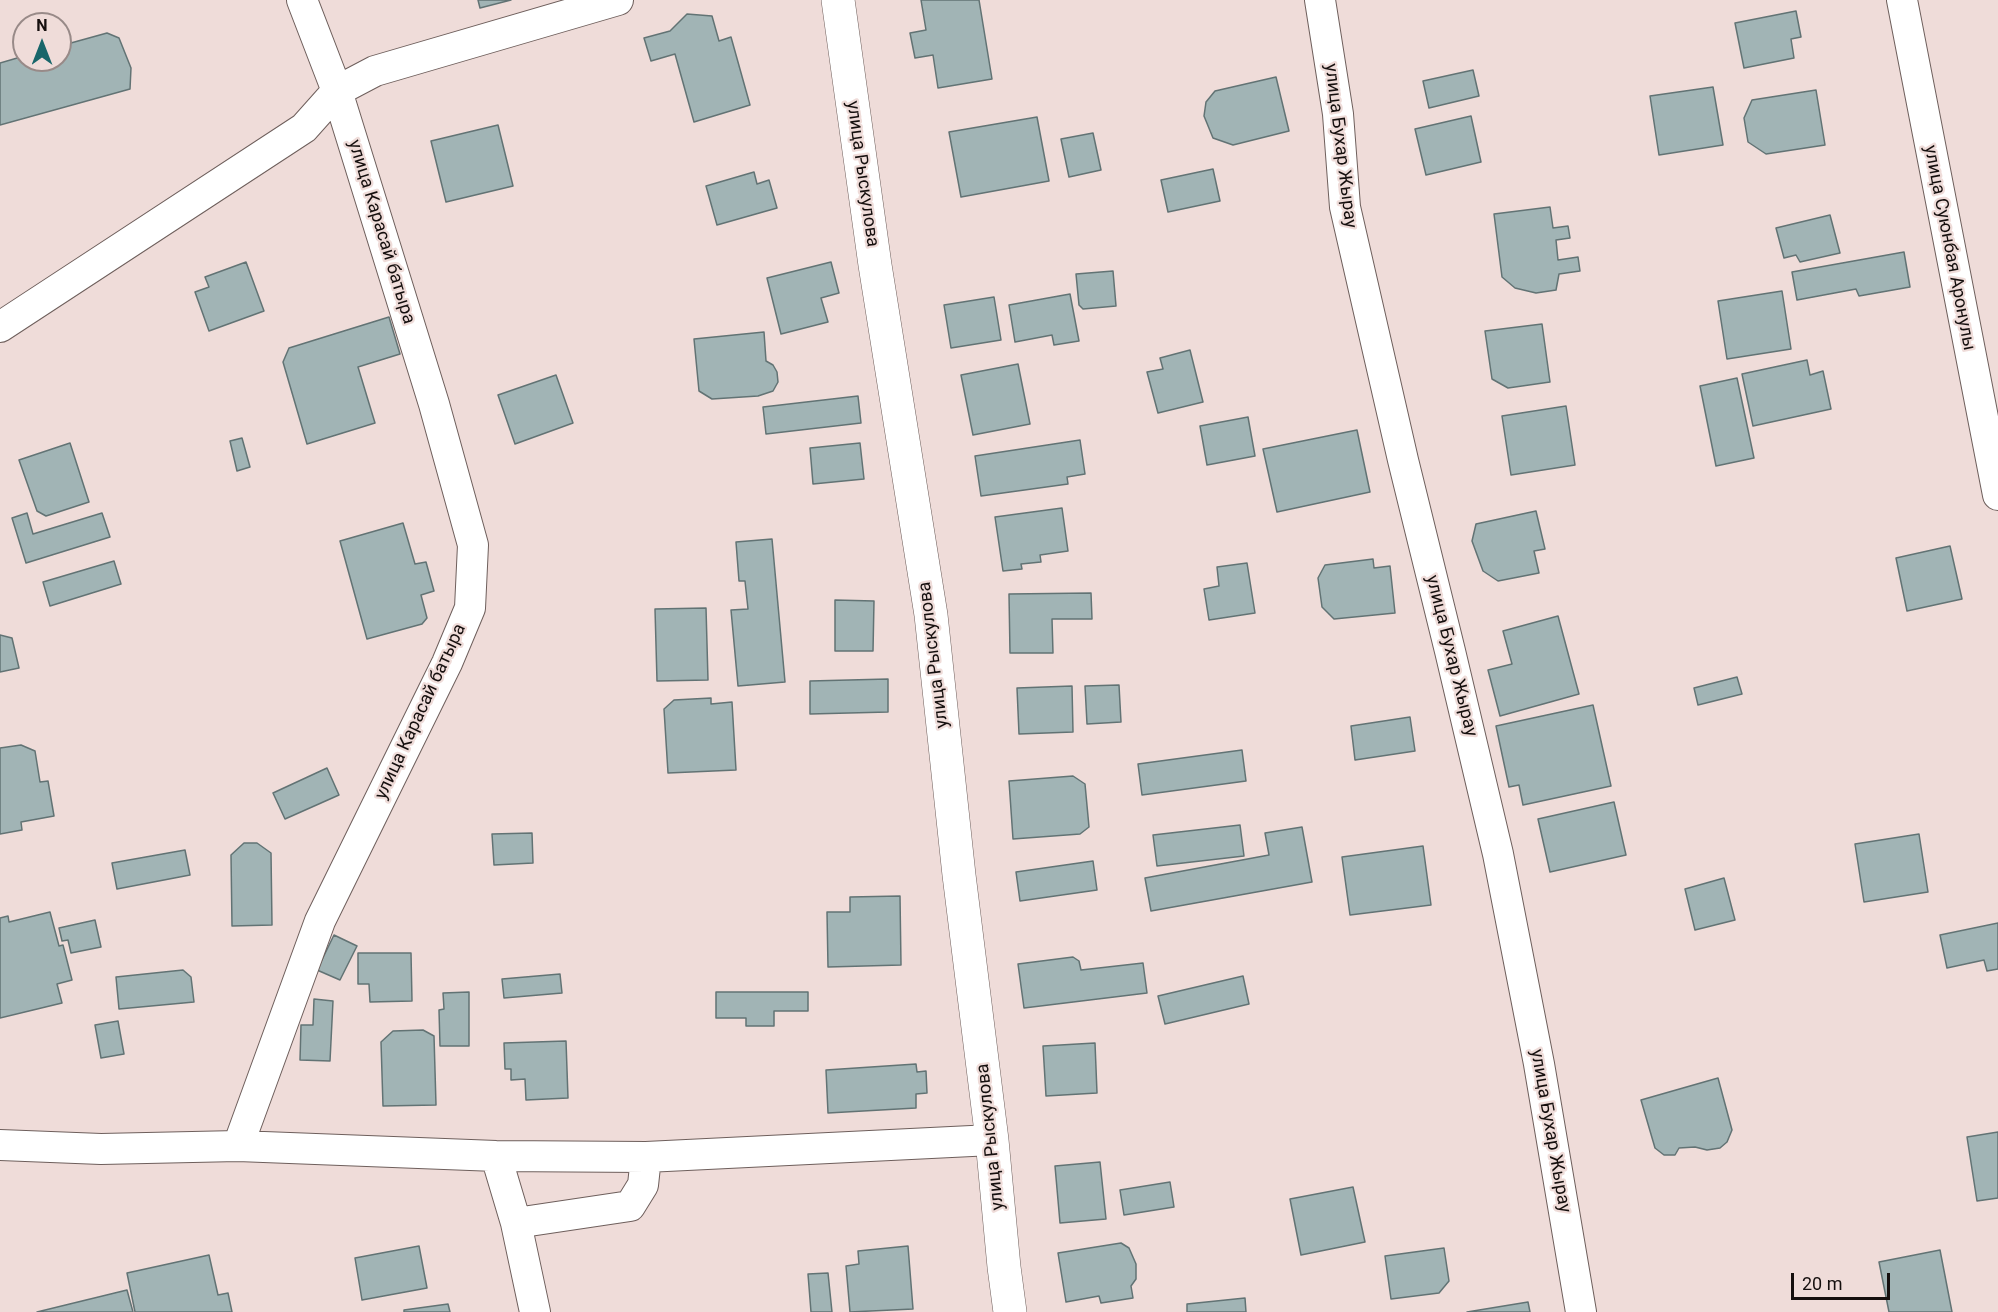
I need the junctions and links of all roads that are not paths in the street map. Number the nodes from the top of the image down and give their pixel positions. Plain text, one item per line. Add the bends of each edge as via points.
1 (302, 0) edge
2 (618, 0) edge
3 (837, 0) edge
4 (1320, 0) edge
5 (1902, 0) edge
6 (337, 91) junction
7 (0, 327) edge
8 (1998, 495) edge
9 (992, 1140) junction
10 (0, 1145) edge
11 (238, 1146) junction
12 (496, 1156) junction
13 (646, 1157) junction
14 (516, 1223) junction
15 (535, 1312) edge
16 (1010, 1312) edge
17 (1581, 1312) edge

1 - 6 street, улица Карасай батыра
2 - 6 street via 375,71
3 - 9 street, улица Рыскулова via 931,615
4 - 17 street, улица Бухар Жырау via 1338,114 1346,207 1498,854
5 - 8 street, улица Суюнбая Аронулы
6 - 7 street via 304,128
6 - 11 street, улица Карасай батыра via 434,404 473,545 470,608 447,663 320,921
9 - 13 street
9 - 16 street, улица Рыскулова
10 - 11 street via 101,1149
11 - 12 street
12 - 13 street
12 - 14 street
13 - 14 street via 643,1185 630,1206
14 - 15 street

